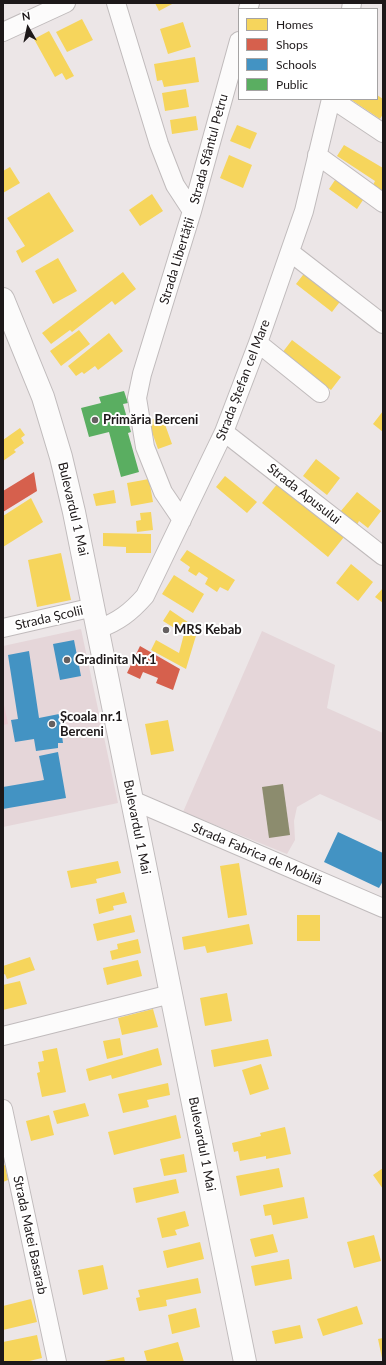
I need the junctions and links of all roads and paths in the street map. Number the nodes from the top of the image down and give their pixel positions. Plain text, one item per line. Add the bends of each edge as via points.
1 (66, 3) edge
2 (116, 3) edge
3 (3, 32) edge
4 (238, 45) edge
5 (331, 100) edge
6 (333, 100) edge
7 (383, 133) edge
8 (317, 155) junction
9 (383, 203) edge
10 (192, 211) junction
11 (290, 252) junction
12 (3, 300) edge
13 (383, 324) edge
14 (258, 343) junction
15 (320, 393) dead end
16 (224, 432) junction
17 (182, 520) junction
18 (383, 556) edge
19 (94, 607) junction
20 (3, 628) edge
21 (98, 629) junction
22 (132, 800) junction
23 (383, 908) edge
24 (171, 994) junction
25 (3, 1036) edge
26 (3, 1109) edge
27 (57, 1362) edge
28 (246, 1362) edge

1 - 3 street
2 - 10 street, Strada Libertății via 159,144 175,185
4 - 10 street, Strada Sfântul Petru
5 - 8 street, Strada Ștefan cel Mare
6 - 7 street
8 - 9 street
8 - 11 street, Strada Ștefan cel Mare via 304,211
10 - 17 street, Strada Libertății via 137,398 145,447 154,474
11 - 13 street
11 - 14 street, Strada Ștefan cel Mare
12 - 19 main road, Bulevardul 1 Mai via 33,368 52,424
14 - 15 street
14 - 16 street, Strada Ștefan cel Mare
16 - 17 street, Strada Ștefan cel Mare
16 - 18 street, Strada Apusului
17 - 21 street, Strada Ștefan cel Mare via 145,596 126,616
19 - 20 street, Strada Școlii
19 - 21 main road, Bulevardul 1 Mai
21 - 22 main road, Bulevardul 1 Mai
22 - 23 street, Strada Fabrica de Mobilă
22 - 24 main road, Bulevardul 1 Mai
24 - 25 street
24 - 28 main road, Bulevardul 1 Mai
26 - 27 street, Strada Matei Basarab

